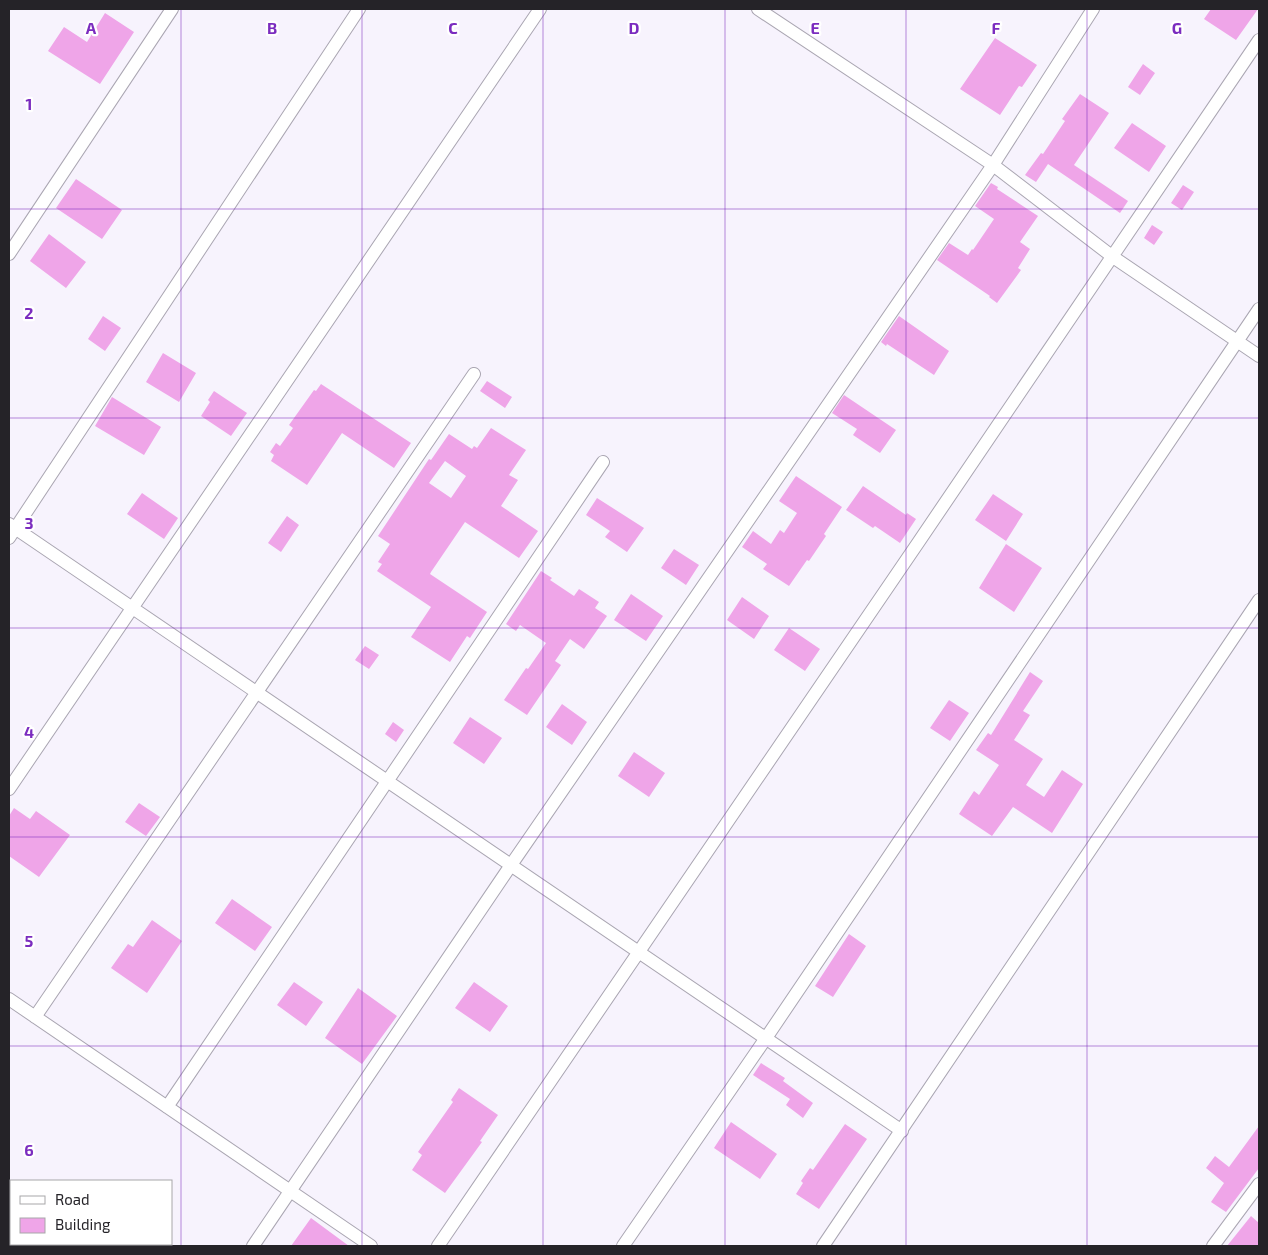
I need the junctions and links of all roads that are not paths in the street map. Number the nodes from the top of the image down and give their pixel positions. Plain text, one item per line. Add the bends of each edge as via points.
1 (172, 9) edge
2 (359, 9) edge
3 (540, 9) edge
4 (758, 9) edge
5 (1093, 9) edge
6 (1259, 40) edge
7 (993, 165) junction
8 (9, 254) edge
9 (1114, 257) junction
10 (1259, 309) edge
11 (1238, 342) junction
12 (1259, 356) edge
13 (474, 374) dead end
14 (602, 462) dead end
15 (11, 530) edge
16 (1259, 600) edge
17 (132, 608) junction
18 (256, 692) junction
19 (387, 781) junction
20 (9, 790) edge
21 (511, 865) junction
22 (638, 951) junction
23 (9, 999) edge
24 (35, 1017) junction
25 (766, 1038) junction
26 (167, 1107) junction
27 (902, 1131) junction
28 (1259, 1184) edge
29 (290, 1191) junction
30 (253, 1246) edge
31 (371, 1246) edge
32 (438, 1246) edge
33 (623, 1246) edge
34 (824, 1246) edge
35 (1213, 1246) edge

1 - 8 street
2 - 15 street
3 - 17 street
4 - 7 street
5 - 7 street
6 - 9 street
7 - 9 street
7 - 21 street
9 - 11 street
9 - 22 street
10 - 11 street
11 - 12 street
11 - 25 street
13 - 18 street
14 - 19 street
15 - 17 street
16 - 27 street
17 - 18 street
17 - 20 street
18 - 19 street
18 - 24 street
19 - 21 street
19 - 26 street
21 - 22 street
21 - 29 street
22 - 25 street
22 - 32 street
23 - 24 street
24 - 26 street
25 - 27 street
25 - 33 street
26 - 29 street
27 - 34 street
28 - 35 street
29 - 30 street
29 - 31 street

